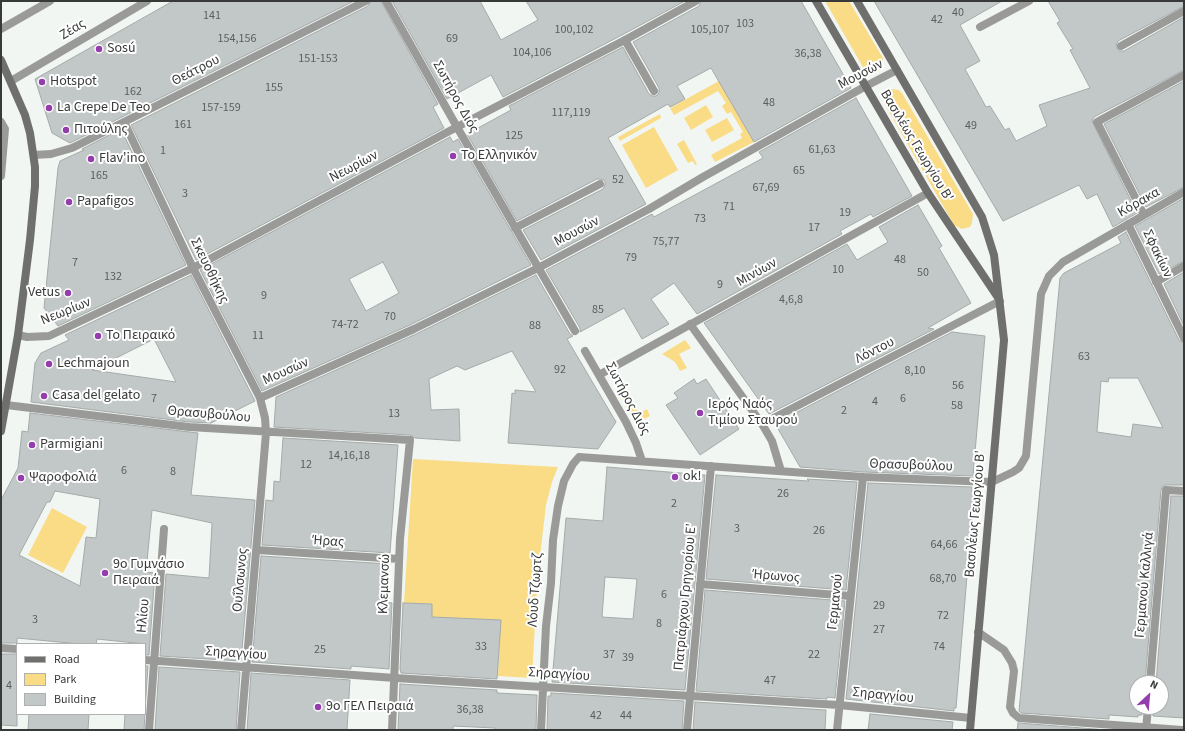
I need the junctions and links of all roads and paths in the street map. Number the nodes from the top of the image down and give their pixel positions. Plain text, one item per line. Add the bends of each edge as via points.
1 (50, 1) edge
2 (147, 1) edge
3 (366, 1) edge
4 (386, 1) edge
5 (696, 1) edge
6 (816, 1) edge
7 (857, 1) edge
8 (1029, 1) edge
9 (1184, 11) edge
10 (980, 27) dead end
11 (1, 28) edge
12 (625, 40) junction
13 (1121, 46) dead end
14 (1, 60) edge
15 (898, 70) junction
16 (1184, 75) edge
17 (11, 81) junction
18 (866, 86) junction
19 (654, 91) dead end
20 (1, 122) edge
21 (124, 122) junction
22 (457, 127) junction
23 (34, 155) junction
24 (1, 176) edge
25 (600, 184) dead end
26 (1184, 192) edge
27 (928, 193) junction
28 (1144, 215) junction
29 (1128, 224) junction
30 (515, 228) junction
31 (1107, 236) joint
32 (1184, 266) edge
33 (193, 268) junction
34 (538, 268) junction
35 (1156, 282) junction
36 (1000, 301) junction
37 (690, 324) junction
38 (575, 331) dead end
39 (18, 335) junction
40 (1184, 338) edge
41 (585, 351) dead end
42 (599, 375) junction
43 (260, 398) junction
44 (6, 405) junction
45 (762, 424) junction
46 (1, 431) edge
47 (266, 433) junction
48 (410, 440) joint
49 (579, 457) joint
50 (642, 461) junction
51 (711, 466) junction
52 (781, 470) junction
53 (863, 477) junction
54 (992, 482) junction
55 (1184, 491) edge
56 (164, 529) dead end
57 (257, 550) junction
58 (399, 559) junction
59 (700, 584) junction
60 (850, 596) junction
61 (978, 632) junction
62 (1, 648) edge
63 (16, 649) edge
64 (149, 661) edge
65 (246, 668) junction
66 (1151, 675) edge
67 (395, 678) junction
68 (543, 687) junction
69 (690, 696) junction
70 (839, 705) junction
71 (1147, 715) edge
72 (971, 718) junction
73 (1146, 729) edge
74 (149, 730) edge
75 (242, 730) edge
76 (392, 730) edge
77 (541, 730) edge
78 (687, 730) edge
79 (837, 730) edge
80 (970, 730) edge
81 (1182, 730) edge

1 - 11 street
2 - 17 street, Ζέας
3 - 21 street, Θεάτρου
4 - 22 street, Σωτήρος Διός
5 - 12 street, Νεωρίων
6 - 18 street, Βασιλέως Γεωργίου Β'
7 - 15 street, Βασιλέως Γεωργίου Β'
8 - 10 street
9 - 13 street
12 - 19 street
12 - 22 street, Νεωρίων
14 - 17 street
15 - 18 street, Μουσών
15 - 36 street, Βασιλέως Γεωργίου Β' via 982,217 994,255
16 - 28 street, Σφακίων via 1097,122
17 - 23 street via 25,115
18 - 27 street, Βασιλέως Γεωργίου Β'
18 - 34 street, Μουσών via 649,209
20 - 24 street via 5,129
21 - 23 street, Θεάτρου via 72,148 51,154
21 - 33 street, Σκευοθήκης
22 - 30 street, Σωτήρος Διός
22 - 33 street, Νεωρίων
23 - 39 street via 35,186
25 - 30 street
26 - 28 street, Κόρακα
27 - 36 street, Βασιλέως Γεωργίου Β'
27 - 37 street, Μινύων
28 - 29 street, Κόρακα
29 - 31 street, Κόρακα
29 - 35 street, Σφακίων
30 - 34 street, Σωτήρος Διός
31 - 54 street, Θρασυβούλου via 1063,262 1044,285 1041,294 1026,456 1013,472
32 - 35 street
33 - 39 street, Νεωρίων via 49,336
33 - 43 street, Σκευοθήκης
34 - 38 street, Σωτήρος Διός
34 - 43 street, Μουσών via 414,329
35 - 40 street, Σφακίων
36 - 45 street, Λόντου
36 - 54 street, Βασιλέως Γεωργίου Β' via 1004,340
37 - 42 street, Μινύων
37 - 45 street
39 - 44 street
41 - 42 street, Σωτήρος Διός
42 - 50 street, Σωτήρος Διός via 626,422
43 - 47 street, Σκευοθήκης via 266,418
44 - 46 street
44 - 47 street, Θρασυβούλου via 189,427
45 - 52 street via 772,441
47 - 48 street, Θρασυβούλου
47 - 57 street, Ουΐλσωνος
48 - 58 street, Κλεμανσώ
49 - 50 street, Θρασυβούλου
49 - 68 street, Λόυδ Τζωρτζ via 567,473 560,492 553,540
50 - 51 street, Θρασυβούλου
51 - 52 street, Θρασυβούλου
51 - 59 street, Πατριάρχου Γρηγορίου Ε'
52 - 53 street, Θρασυβούλου
53 - 54 street, Θρασυβούλου
53 - 60 street, Γερμανού
54 - 61 street, Βασιλέως Γεωργίου Β'
55 - 66 street, Γερμανού Καλλιγά via 1166,490
56 - 64 street, Ηλίου
57 - 58 street, Ήρας
57 - 65 street, Ουΐλσωνος
58 - 67 street, Κλεμανσώ
59 - 60 street, Ήρωνος
59 - 69 street, Πατριάρχου Γρηγορίου Ε'
60 - 70 street, Γερμανού
61 - 72 street, Βασιλέως Γεωργίου Β'
61 - 73 street via 1004,650 1012,663 1014,671 1010,707 1016,716 1023,719
62 - 63 street
64 - 65 street, Σηραγγίου
64 - 74 street, Ηλίου
65 - 67 street, Σηραγγίου
65 - 75 street, Ουΐλσωνος
67 - 68 street, Σηραγγίου
67 - 76 street, Κλεμανσώ
68 - 69 street, Σηραγγίου
68 - 77 street, Λόυδ Τζωρτζ
69 - 70 street, Σηραγγίου
69 - 78 street, Πατριάρχου Γρηγορίου Ε'
70 - 72 street, Σηραγγίου
70 - 79 street, Γερμανού
71 - 73 street
72 - 80 street, Βασιλέως Γεωργίου Β'
73 - 81 street

